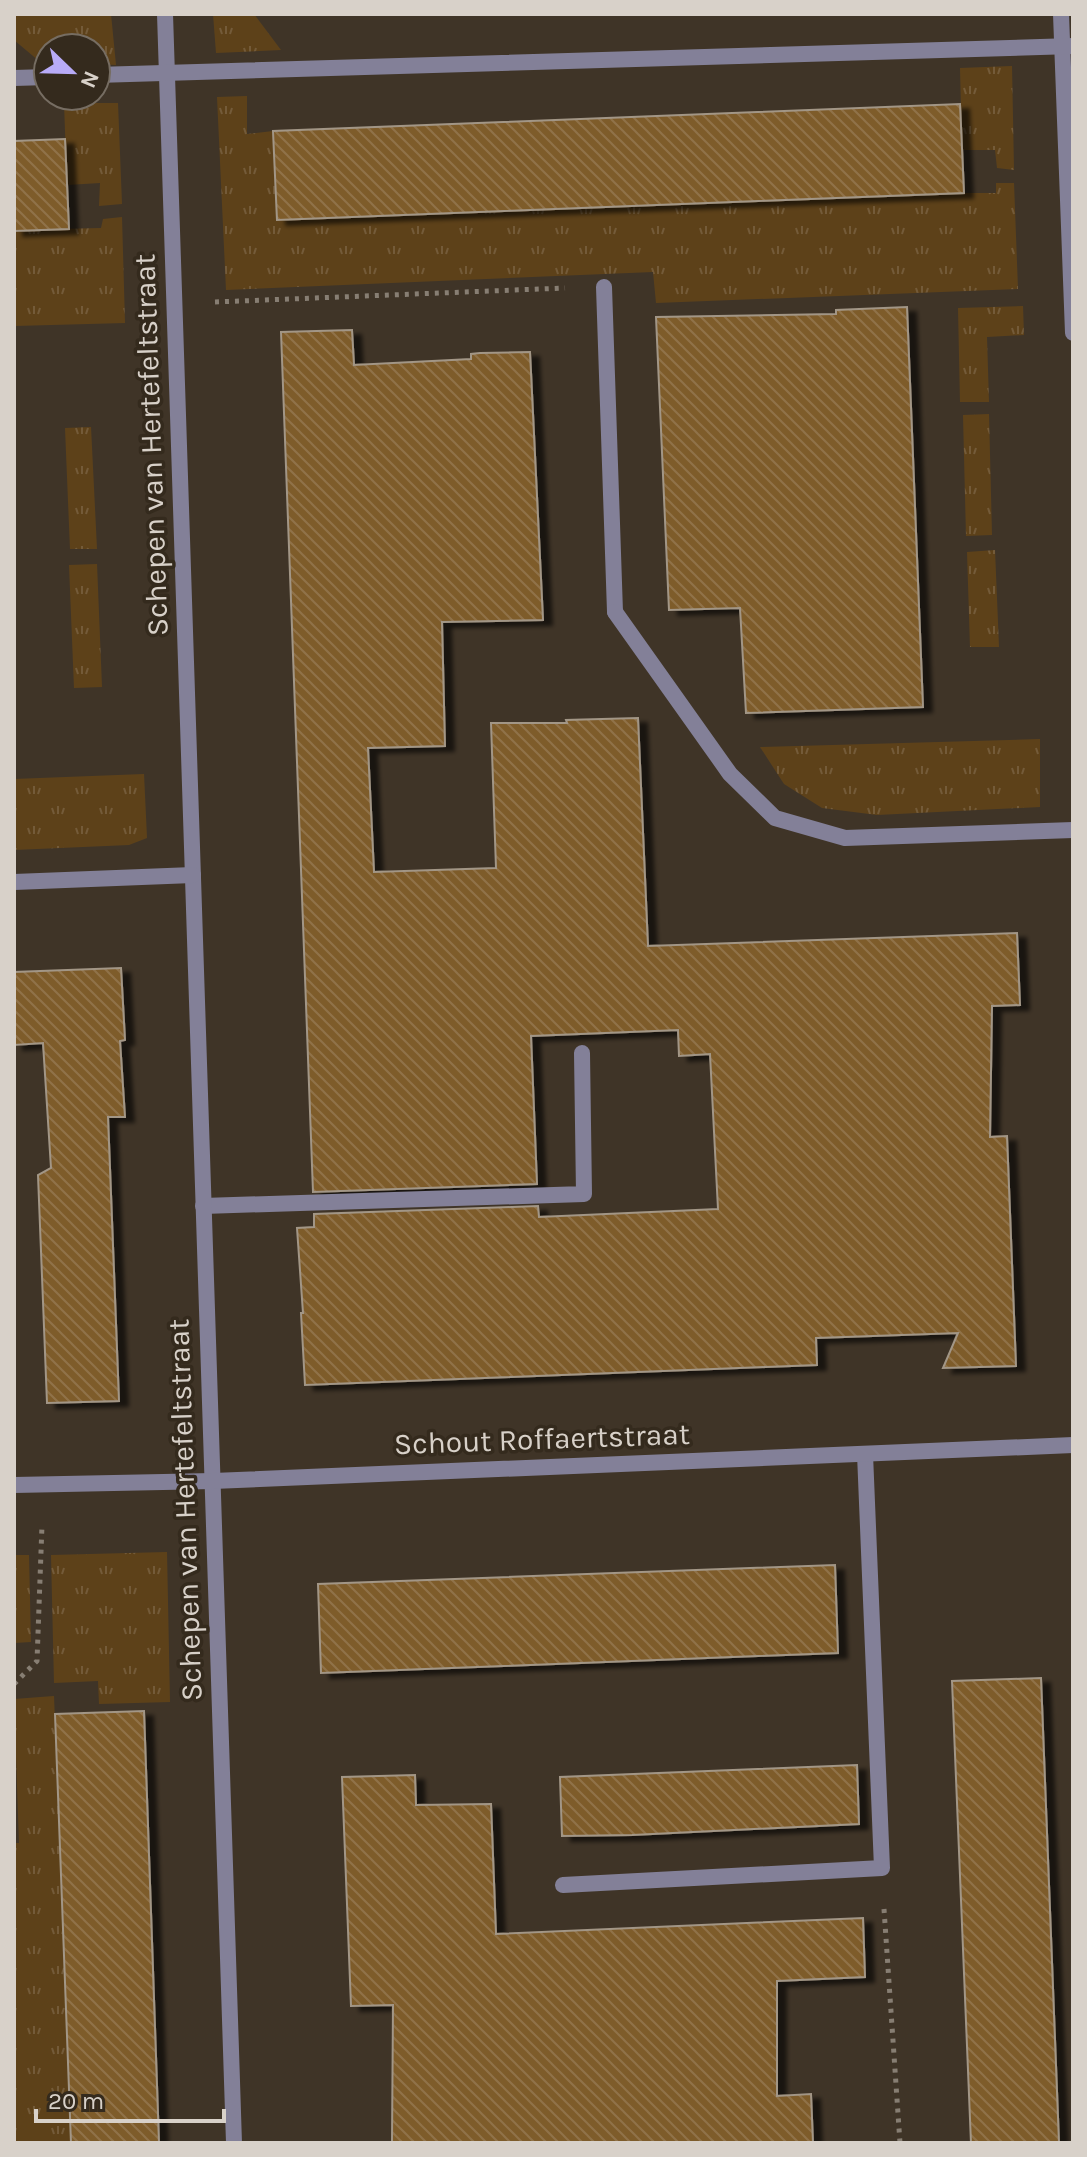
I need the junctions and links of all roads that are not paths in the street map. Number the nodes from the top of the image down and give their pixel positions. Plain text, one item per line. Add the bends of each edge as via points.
1 (165, 14) edge
2 (1061, 14) edge
3 (1068, 46) edge
4 (167, 71) junction
5 (112, 74) edge
6 (604, 287) road end
7 (1073, 333) edge
8 (1073, 830) edge
9 (193, 875) junction
10 (14, 882) edge
11 (582, 1053) dead end
12 (203, 1206) junction
13 (1073, 1445) edge
14 (865, 1454) junction
15 (213, 1481) junction
16 (14, 1485) edge
17 (563, 1885) dead end
18 (234, 2143) edge

1 - 4 street, Schepen van Hertefeltstraat
2 - 3 street
3 - 4 street
3 - 7 street
4 - 5 street
4 - 9 street, Schepen van Hertefeltstraat
6 - 8 street via 615,612 730,774 775,818 845,838
9 - 10 street
9 - 12 street, Schepen van Hertefeltstraat
11 - 12 street via 584,1194
12 - 15 street, Schepen van Hertefeltstraat
13 - 14 street, Schout Roffaertstraat
14 - 15 street, Schout Roffaertstraat
14 - 17 street via 882,1868
15 - 16 street, Schout Roffaertstraat
15 - 18 street, Schepen van Hertefeltstraat

